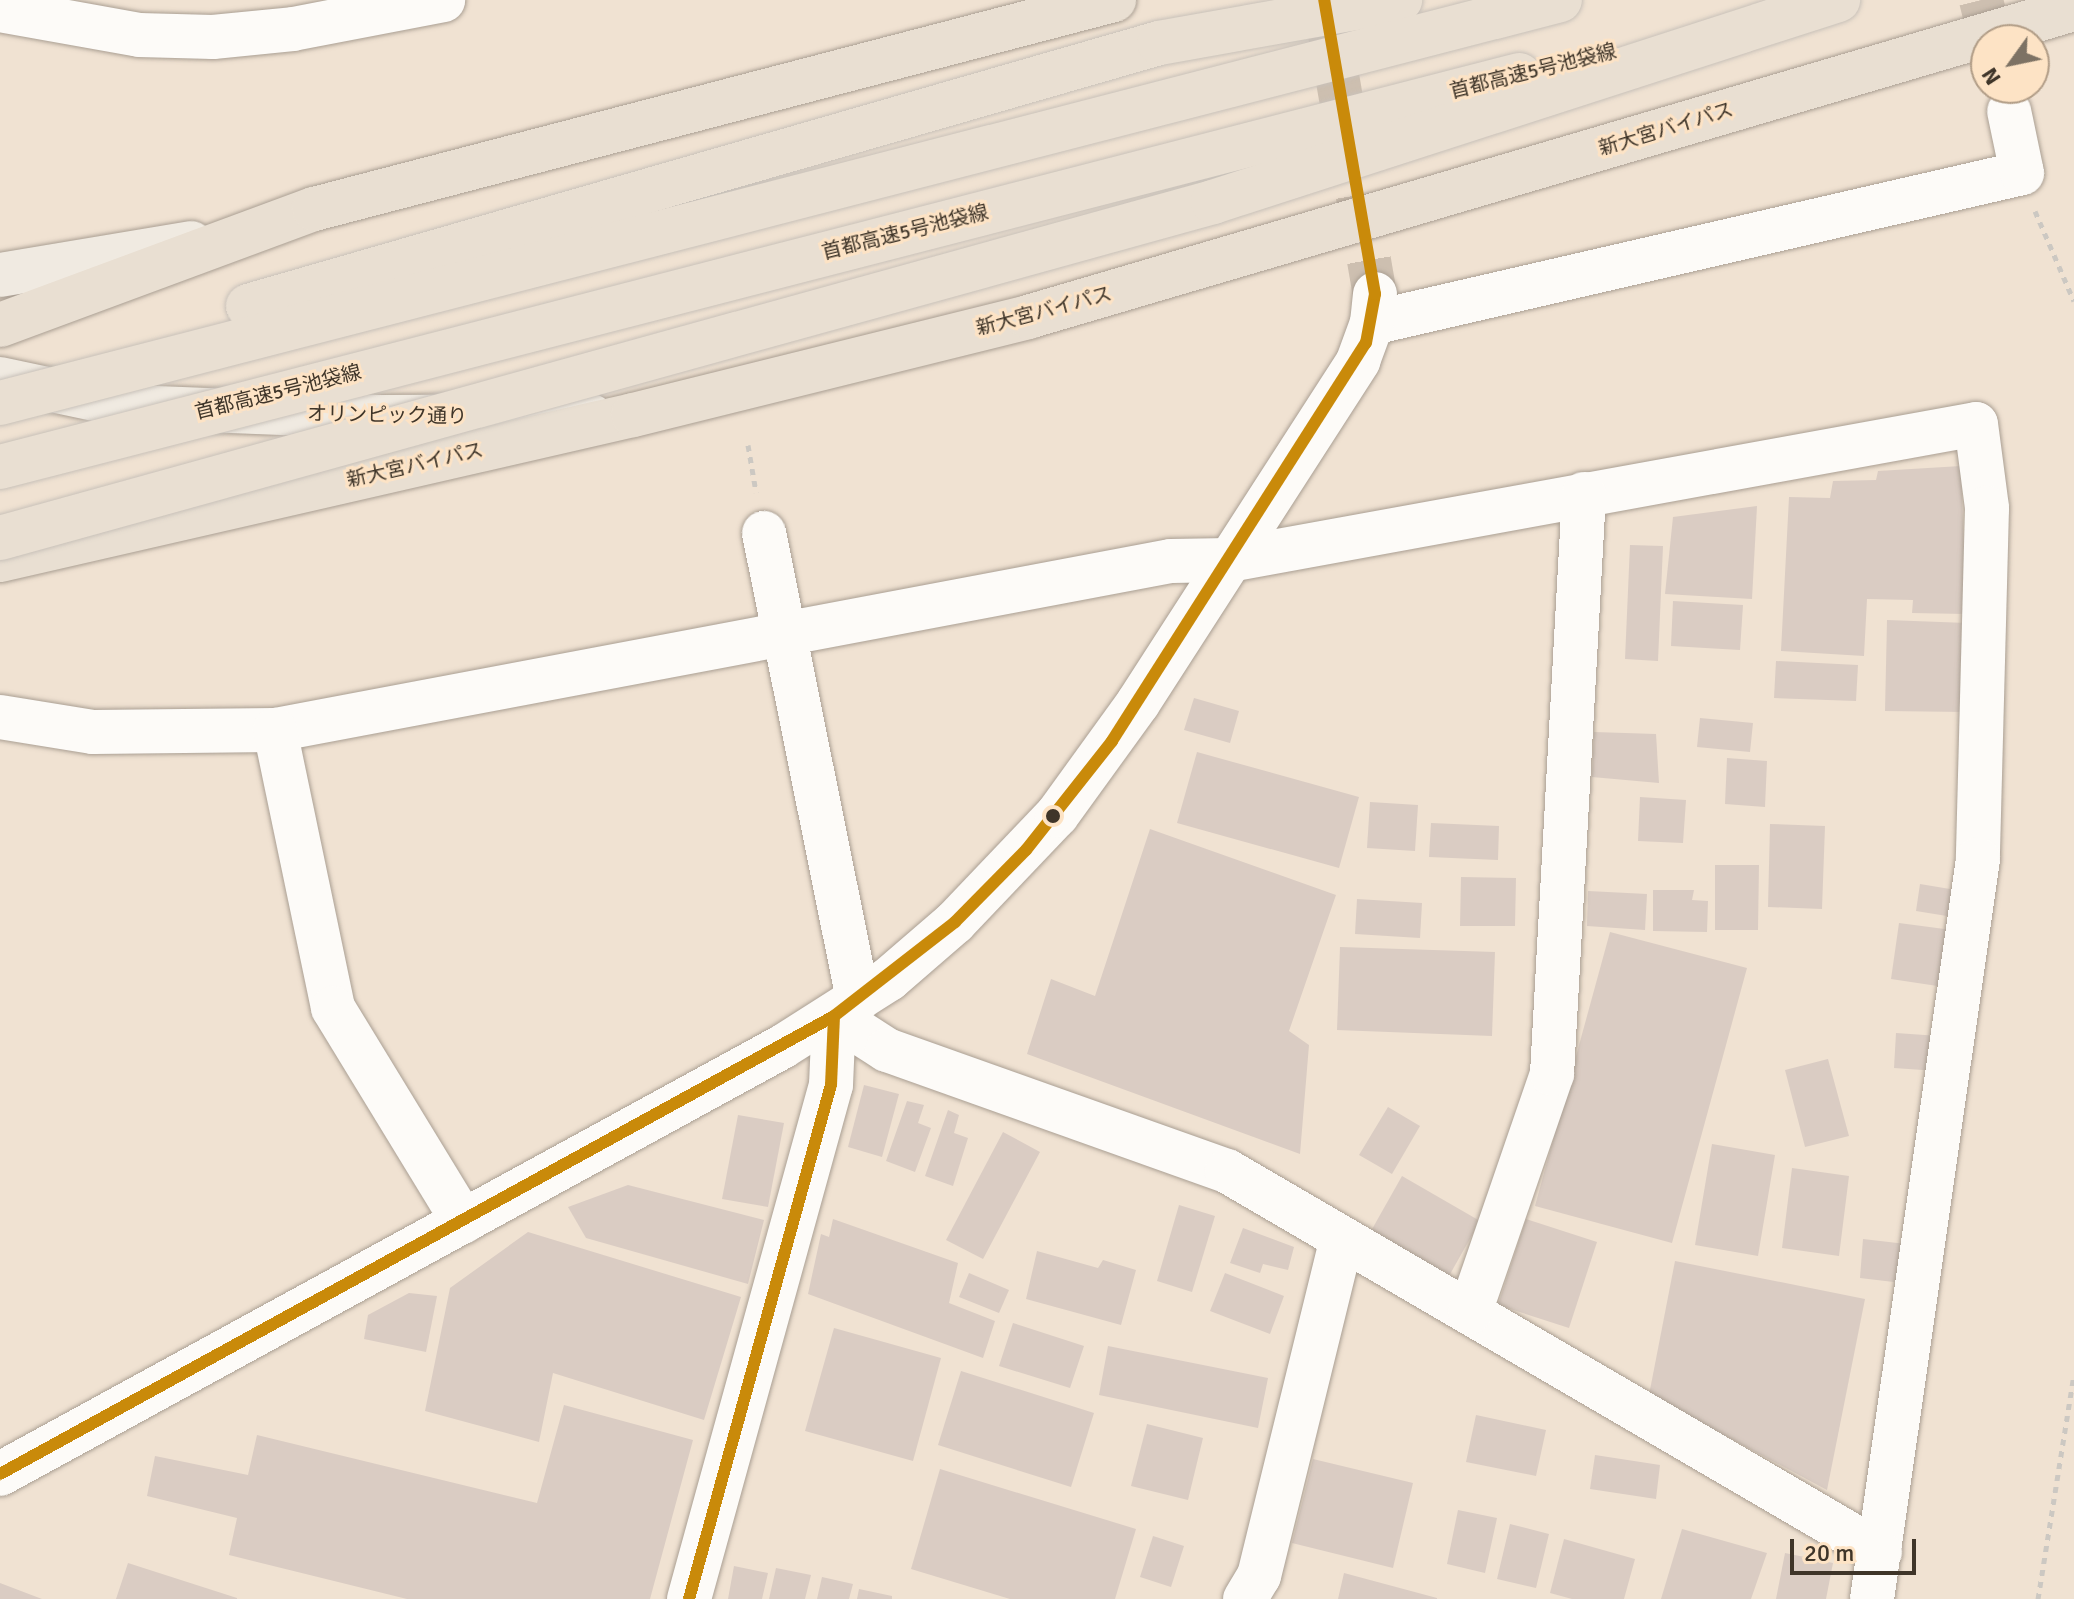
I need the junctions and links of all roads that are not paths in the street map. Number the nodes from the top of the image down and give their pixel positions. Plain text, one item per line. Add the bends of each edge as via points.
1 (443, 0) edge
2 (1114, 0) edge
3 (1400, 0) edge
4 (1560, 0) edge
5 (1812, 0) edge
6 (1838, 0) edge
7 (2074, 9) edge
8 (0, 10) edge
9 (2009, 111) dead end
10 (229, 237) junction
11 (0, 275) edge
12 (0, 325) edge
13 (0, 378) edge
14 (0, 403) edge
15 (633, 415) junction
16 (0, 467) edge
17 (1584, 494) junction
18 (764, 533) dead end
19 (0, 538) edge
20 (0, 560) edge
21 (1229, 560) junction
22 (785, 636) junction
23 (0, 717) edge
24 (275, 730) junction
25 (846, 1008) junction
26 (463, 1221) junction
27 (1342, 1239) junction
28 (1470, 1312) junction
29 (0, 1474) edge
30 (1880, 1552) junction
31 (689, 1599) edge
32 (1245, 1599) edge
33 (1872, 1599) edge

1 - 8 street via 293,29 213,37 139,35
2 - 10 highway via 400,184
3 - 13 highway, bridge via 1159,43
4 - 14 highway, bridge
5 - 16 highway, 首都高速5号池袋線, bridge
6 - 19 highway, bridge via 1213,202
7 - 15 highway, 新大宮バイパス via 1043,312
9 - 21 street via 2022,173 1374,308 1358,361
10 - 11 main road
10 - 12 highway
13 - 15 main road, オリンピック通り via 132,407 381,417
15 - 20 highway, 新大宮バイパス
17 - 21 street
17 - 28 street via 1552,1074
17 - 30 street via 1976,424 1987,508 1978,859
18 - 22 street
21 - 22 street via 1171,561
21 - 25 street via 1112,741 1057,815 955,922
22 - 24 street
22 - 25 street
23 - 24 street via 93,732
24 - 26 street via 333,1008
25 - 26 street
25 - 27 street via 887,1050 1227,1171
25 - 31 street via 831,1085
26 - 29 street
27 - 28 street
27 - 32 street via 1259,1576
28 - 30 street
30 - 33 street

